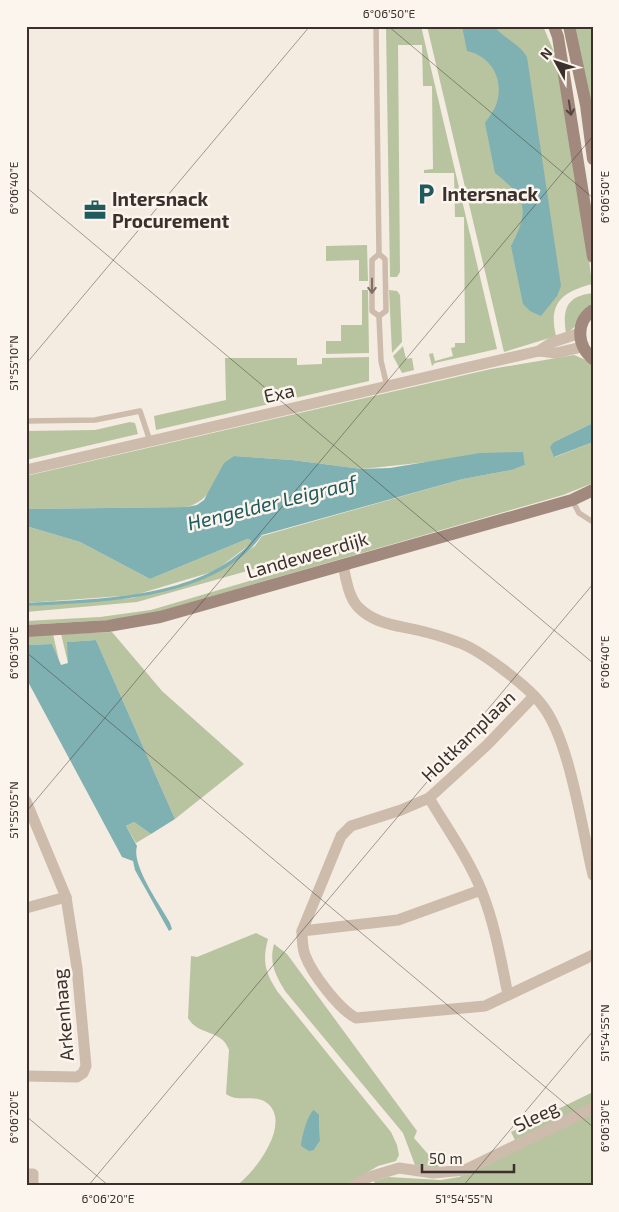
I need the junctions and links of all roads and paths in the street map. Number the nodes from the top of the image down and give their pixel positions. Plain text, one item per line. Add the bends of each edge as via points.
1 (376, 26) edge
2 (554, 26) edge
3 (569, 26) edge
4 (593, 159) edge
5 (379, 254) junction
6 (593, 257) edge
7 (593, 310) edge
8 (380, 316) junction
9 (580, 333) junction
10 (582, 347) junction
11 (539, 351) junction
12 (593, 359) edge
13 (387, 386) junction
14 (26, 421) edge
15 (150, 441) junction
16 (26, 470) edge
17 (593, 490) edge
18 (572, 500) junction
19 (593, 522) edge
20 (343, 564) junction
21 (26, 631) edge
22 (534, 696) junction
23 (429, 798) junction
24 (26, 801) edge
25 (593, 875) edge
26 (481, 890) junction
27 (66, 897) junction
28 (26, 908) edge
29 (302, 931) junction
30 (593, 955) edge
31 (508, 996) junction
32 (26, 1076) edge
33 (593, 1108) edge
34 (26, 1174) edge
35 (33, 1186) edge
36 (353, 1186) edge

1 - 5 lane
2 -> 6 street
3 - 4 street via 586,105
5 - 8 lane via 385,259 386,311
5 -> 8 lane via 372,260 372,311
7 - 9 street via 582,322
8 - 13 lane via 381,361
9 - 10 street
9 - 11 street via 553,342
10 - 11 street via 556,353
10 - 12 street
11 - 13 street, Exa
13 - 15 street, Exa
14 - 15 lane via 95,420 140,411
15 - 16 street, Exa
17 - 18 street, Landeweerdijk
18 - 19 lane via 579,513
18 - 20 street, Landeweerdijk
20 - 21 street, Landeweerdijk via 138,622
20 - 22 street via 351,595 369,617 383,624 460,642
22 - 23 street, Holtkamplaan
22 - 25 street, Holtkamplaan via 554,725 566,760
23 - 26 street
23 - 29 street, Holtkamplaan via 351,826 341,836
24 - 27 street
26 - 29 street via 398,920
26 - 31 street via 495,931
27 - 28 street
27 - 32 street, Arkenhaag via 77,968 86,1066 83,1074 77,1077
29 - 31 street, Holtkamplaan via 305,956 336,1003 356,1018 485,1006
30 - 31 street, Holtkamplaan
33 - 36 street, Sleeg via 465,1170 433,1173 399,1168 369,1177
34 - 35 street via 33,1174

